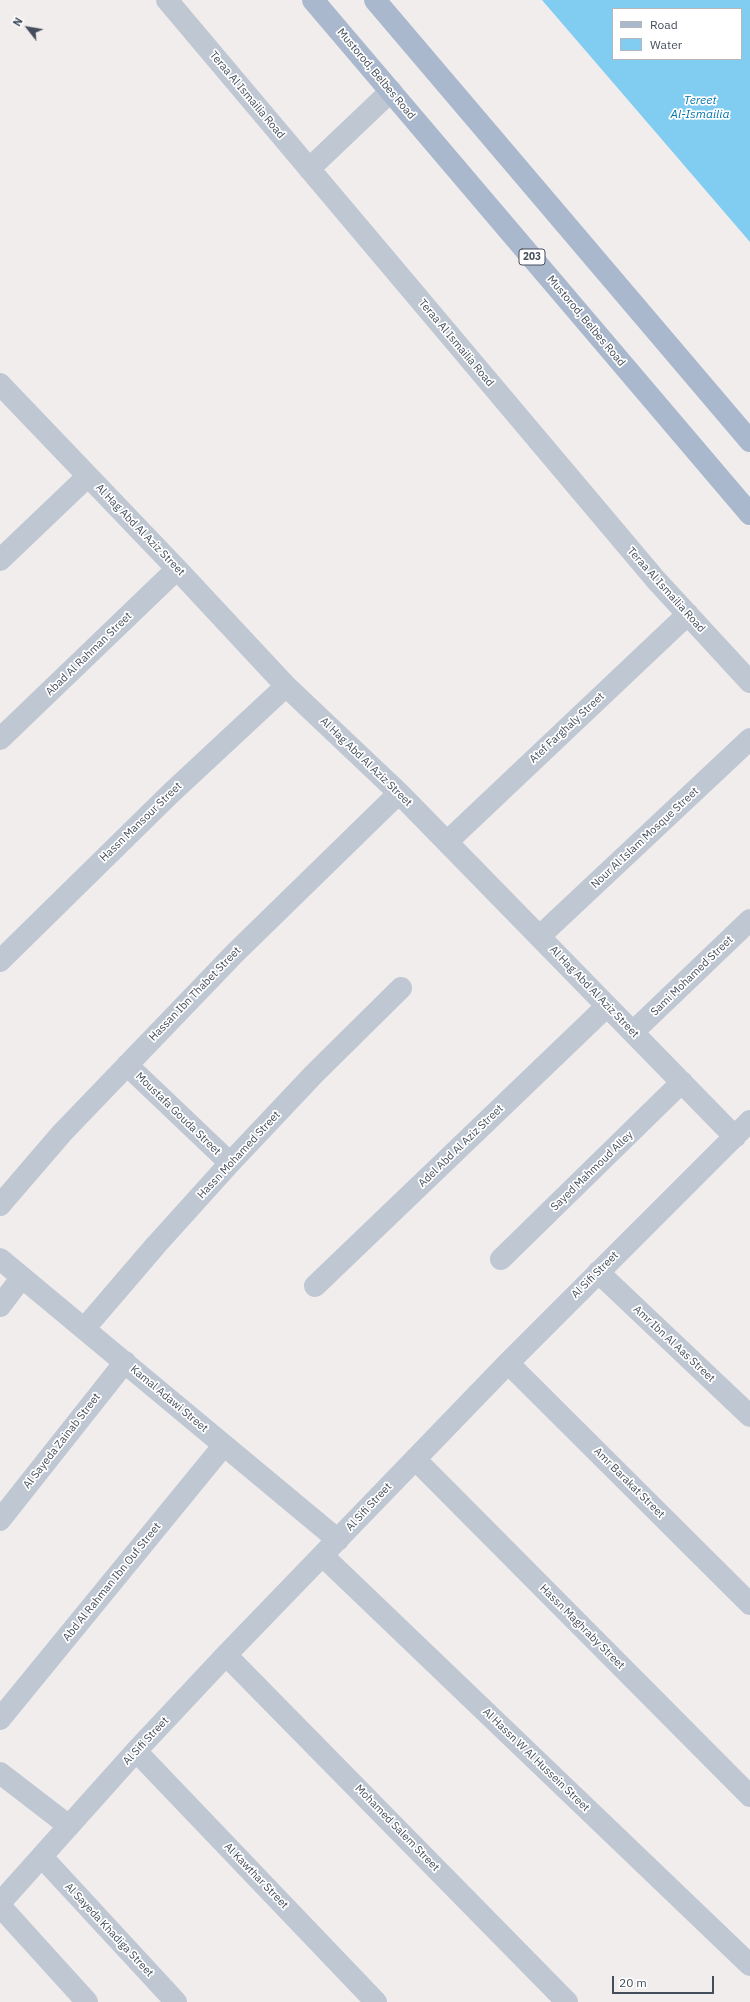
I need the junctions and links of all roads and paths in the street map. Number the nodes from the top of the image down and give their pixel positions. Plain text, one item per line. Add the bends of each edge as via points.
1 (167, 0) edge
2 (314, 0) edge
3 (376, 0) edge
4 (391, 91) junction
5 (309, 169) junction
6 (0, 384) edge
7 (750, 440) edge
8 (88, 476) junction
9 (750, 514) edge
10 (0, 560) edge
11 (177, 569) junction
12 (688, 614) junction
13 (750, 682) edge
14 (286, 686) junction
15 (0, 739) edge
16 (750, 739) edge
17 (399, 792) junction
18 (447, 842) junction
19 (750, 920) edge
20 (540, 936) junction
21 (0, 961) edge
22 (401, 988) dead end
23 (607, 1006) junction
24 (633, 1032) junction
25 (127, 1065) junction
26 (682, 1082) junction
27 (750, 1122) edge
28 (735, 1137) junction
29 (230, 1163) junction
30 (0, 1205) edge
31 (0, 1259) edge
32 (501, 1260) dead end
33 (598, 1272) junction
34 (22, 1277) junction
35 (315, 1286) dead end
36 (0, 1306) edge
37 (84, 1329) junction
38 (124, 1362) junction
39 (508, 1363) junction
40 (750, 1416) edge
41 (224, 1445) junction
42 (415, 1459) junction
43 (0, 1520) edge
44 (338, 1540) junction
45 (323, 1556) junction
46 (750, 1604) edge
47 (226, 1655) junction
48 (0, 1719) edge
49 (136, 1751) junction
50 (0, 1774) edge
51 (750, 1796) edge
52 (68, 1826) junction
53 (42, 1857) junction
54 (0, 1903) edge
55 (0, 1906) edge
56 (750, 1965) edge
57 (87, 2002) edge
58 (176, 2002) edge
59 (376, 2002) edge
60 (567, 2002) edge

1 - 5 street, Teraa Al Ismailia Road
2 - 4 main road, Mustorod, Belbes Road / 203
3 - 7 main road
4 - 5 street
4 - 9 main road, Mustorod, Belbes Road / 203
5 - 12 street, Teraa Al Ismailia Road via 656,580
6 - 8 street, Al Hag Abd Al Aziz Street
8 - 10 street
8 - 11 street, Al Hag Abd Al Aziz Street
11 - 14 street, Al Hag Abd Al Aziz Street
11 - 15 street, Abad Al Rahman Street
12 - 13 street, Teraa Al Ismailia Road
12 - 18 street, Atef Farghaly Street
14 - 17 street, Al Hag Abd Al Aziz Street
14 - 21 street, Hassn Mansour Street via 170,794
16 - 20 street, Nour Al Islam Mosque Street
17 - 18 street, Al Hag Abd Al Aziz Street
17 - 25 street, Hassan Ibn Thabet Street via 235,953
18 - 20 street, Al Hag Abd Al Aziz Street
19 - 24 street, Sami Mohamed Street
20 - 23 street, Al Hag Abd Al Aziz Street
22 - 29 street, Hassn Mohamed Street via 314,1074
23 - 24 street, Al Hag Abd Al Aziz Street
23 - 35 street, Adel Abd Al Aziz Street
24 - 26 street, Al Hag Abd Al Aziz Street
25 - 29 street, Moustafa Gouda Street
25 - 30 street, Hassan Ibn Thabet Street via 62,1133
26 - 28 street, Al Hag Abd Al Aziz Street
26 - 32 street, Sayed Mahmoud Alley
27 - 28 street, Al Sifi Street
28 - 33 street, Al Sifi Street
29 - 37 street, Hassn Mohamed Street
31 - 34 street, Kamal Adawi Street
33 - 39 street, Al Sifi Street
33 - 40 street, Amr Ibn Al Aas Street
34 - 36 street
34 - 37 street, Kamal Adawi Street
37 - 38 street, Kamal Adawi Street
38 - 41 street, Kamal Adawi Street
38 - 43 street, Al Sayeda Zainab Street
39 - 42 street, Al Sifi Street
39 - 46 street, Amr Barakat Street
41 - 44 street, Kamal Adawi Street
41 - 48 street, Abd Al Rahman Ibn Ouf Street
42 - 44 street, Al Sifi Street
42 - 51 street, Hassn Maghraby Street
44 - 45 street, Al Sifi Street
45 - 47 street, Al Sifi Street
45 - 56 street, Al Hassn W Al Hussein Street
47 - 49 street, Al Sifi Street
47 - 60 street, Mohamed Salem Street
49 - 52 street, Al Sifi Street
49 - 59 street, Al Kawthar Street
50 - 52 street
52 - 53 street, Al Sifi Street
53 - 54 street, Al Sifi Street
53 - 58 street, Al Sayeda Khadiga Street
55 - 57 street

